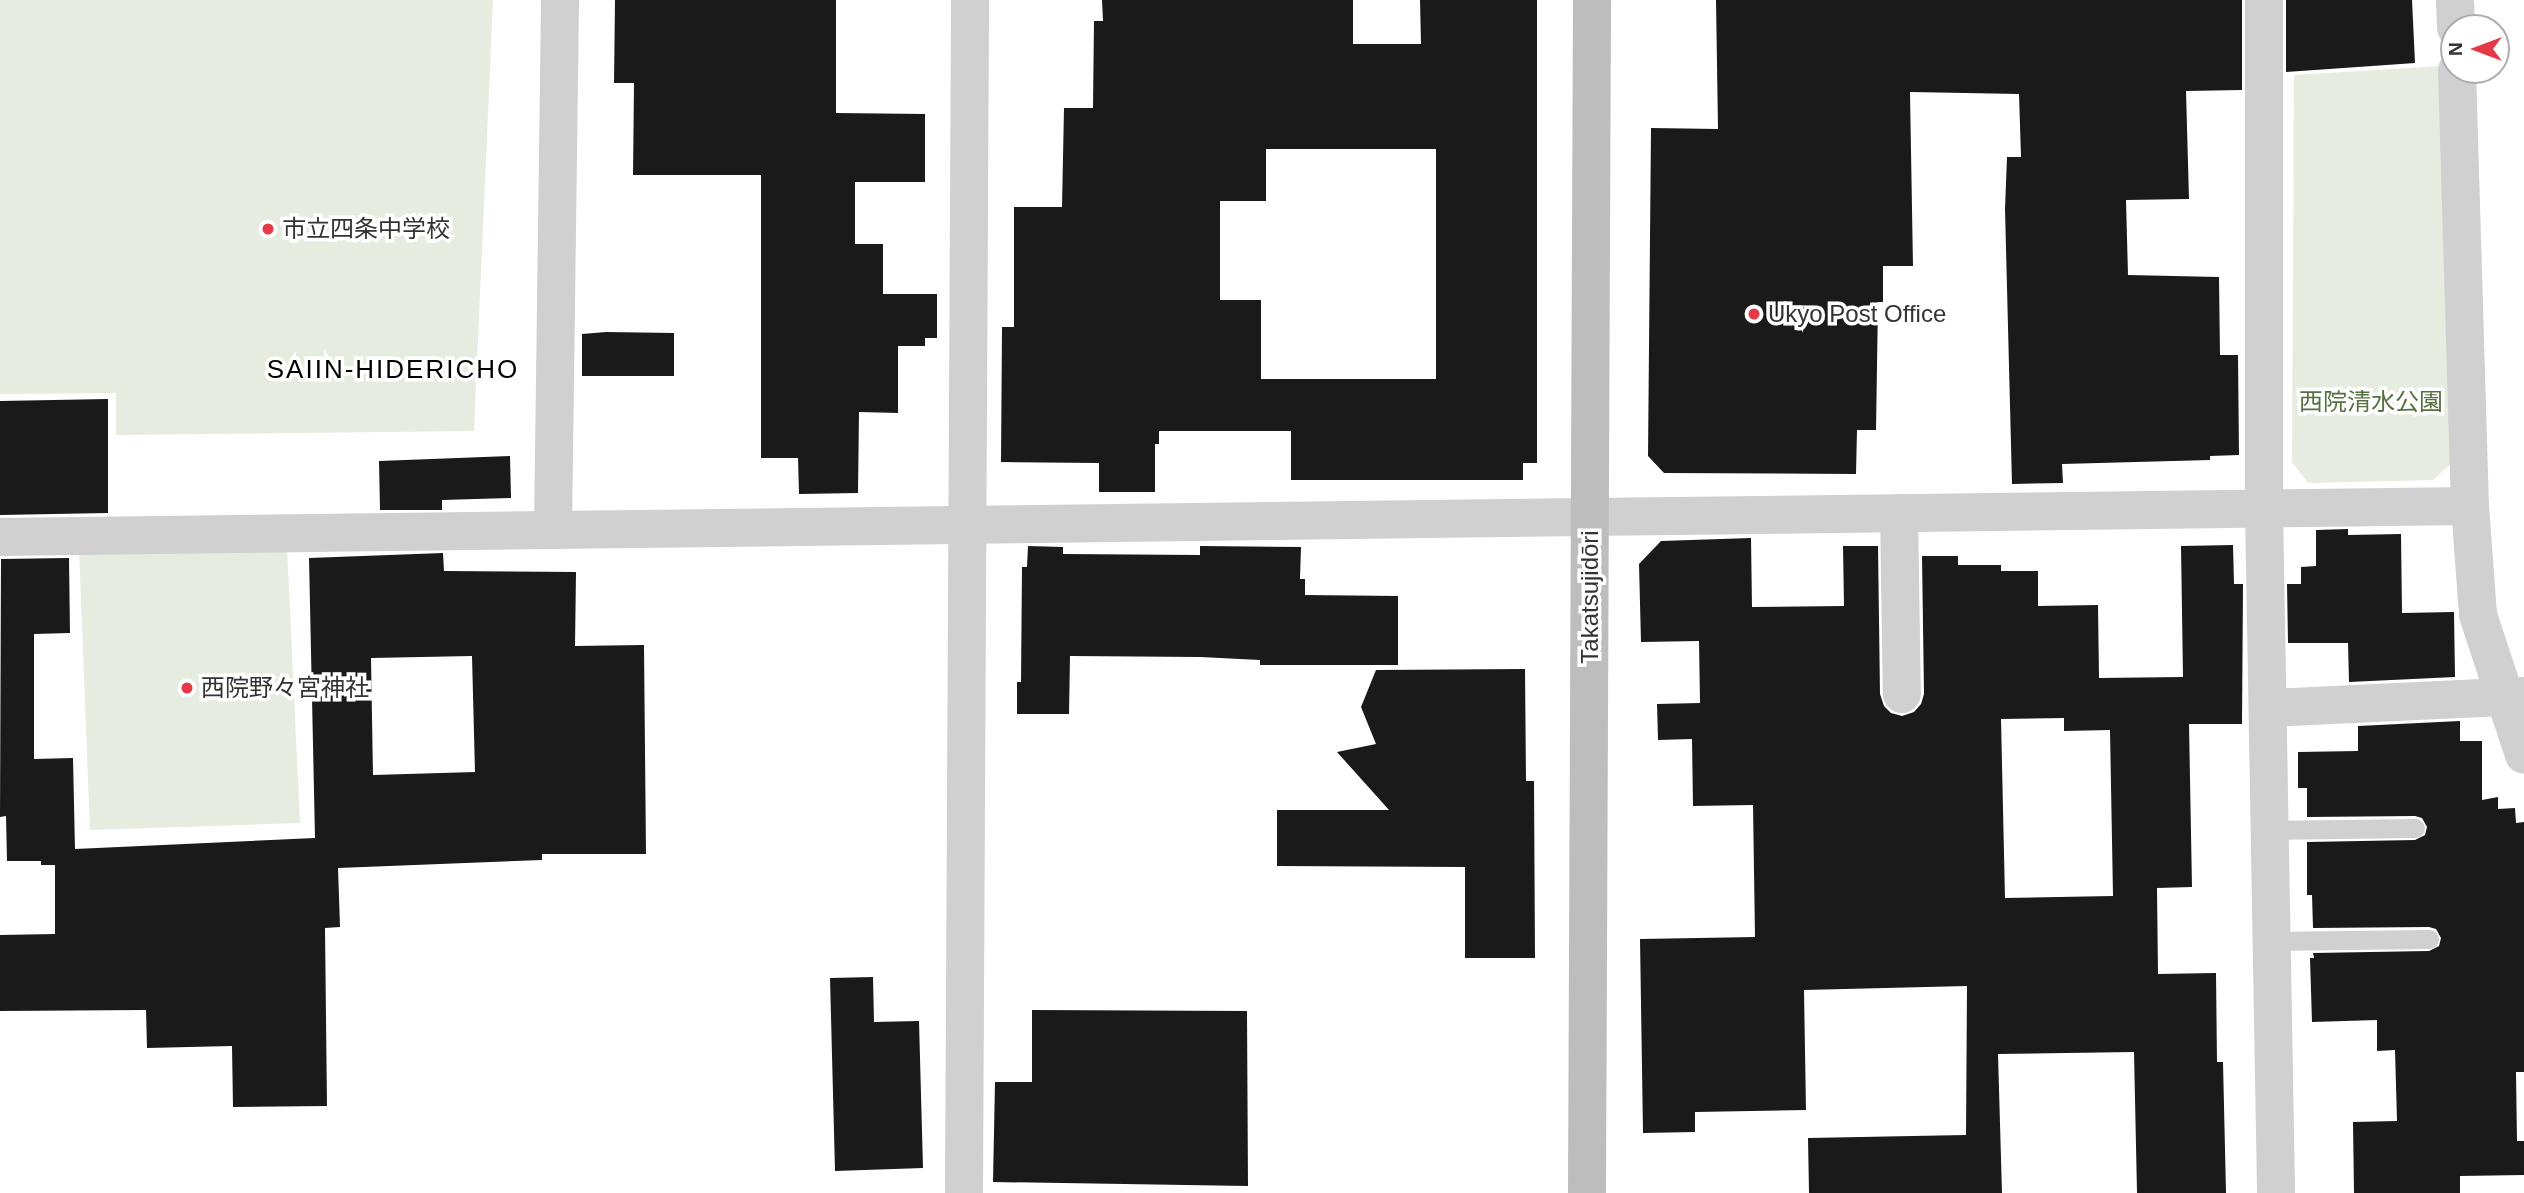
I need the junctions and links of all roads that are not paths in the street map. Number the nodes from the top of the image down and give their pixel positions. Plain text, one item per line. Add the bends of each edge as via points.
1 (560, 0) edge
2 (970, 0) edge
3 (1592, 0) edge
4 (2264, 0) edge
5 (2457, 84) edge
6 (2470, 506) junction
7 (2264, 509) junction
8 (1899, 513) junction
9 (1590, 517) junction
10 (967, 525) junction
11 (552, 530) junction
12 (0, 537) edge
13 (1902, 694) dead end
14 (2514, 696) edge
15 (2267, 708) junction
16 (2524, 755) edge
17 (2415, 828) dead end
18 (2270, 830) junction
19 (2429, 939) dead end
20 (2272, 941) junction
21 (964, 1193) edge
22 (1587, 1193) edge
23 (2276, 1193) edge

1 - 11 street
2 - 10 street
3 - 9 street, Takatsujidōri
4 - 7 street
5 - 6 street
6 - 7 street
6 - 14 street via 2478,615
7 - 8 street
7 - 15 street
8 - 9 street
8 - 13 street
9 - 10 street
9 - 22 street, Takatsujidōri
10 - 11 street
10 - 21 street
11 - 12 street
14 - 15 street
14 - 16 street
15 - 18 street
17 - 18 lane
18 - 20 street
19 - 20 lane
20 - 23 street

